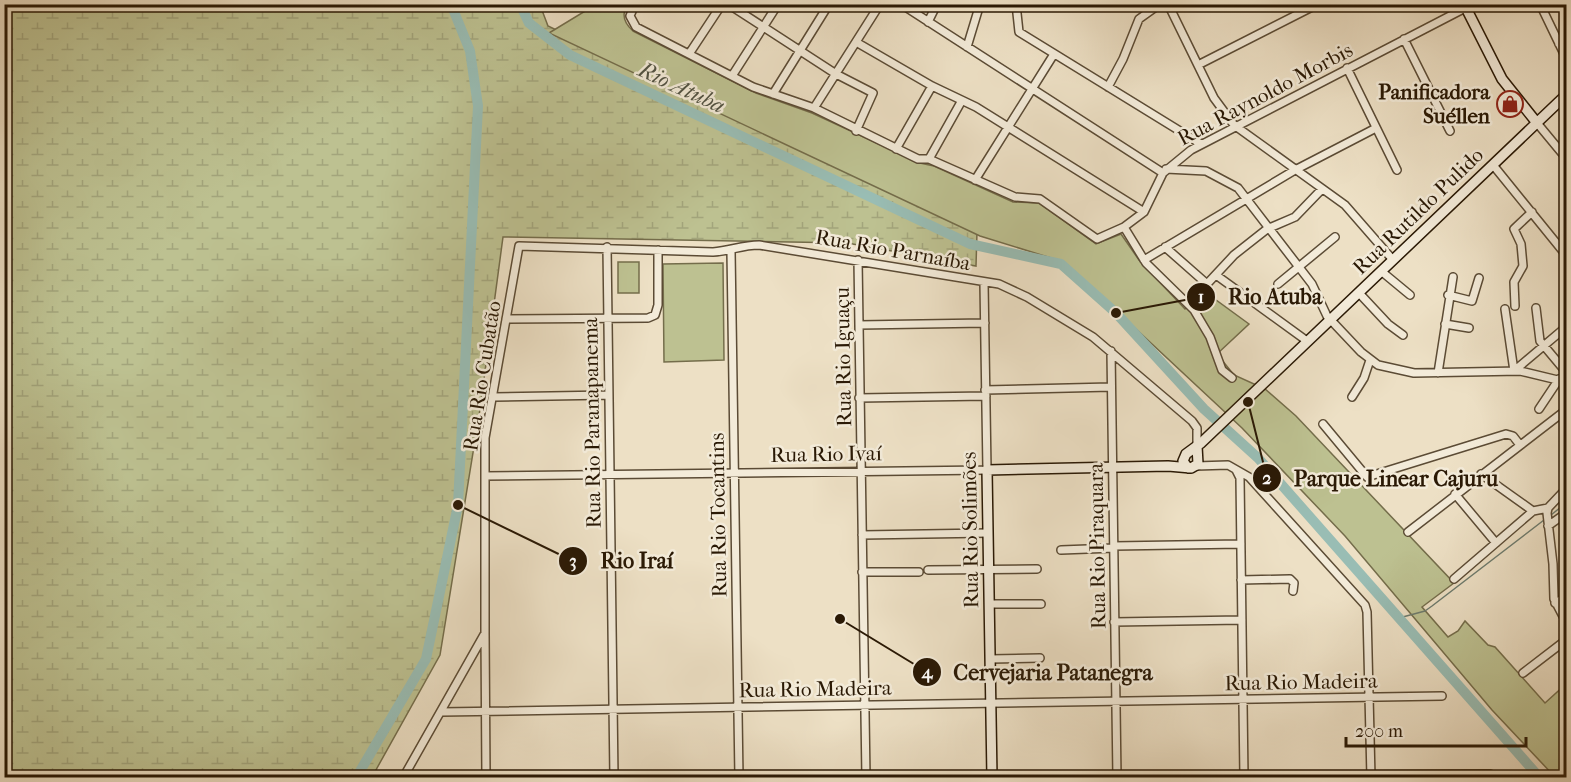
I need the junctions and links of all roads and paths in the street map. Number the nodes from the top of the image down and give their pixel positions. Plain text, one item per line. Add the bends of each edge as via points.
1 (635, 4) edge
2 (722, 4) edge
3 (728, 4) edge
4 (777, 4) edge
5 (830, 4) edge
6 (880, 4) edge
7 (901, 4) edge
8 (937, 4) edge
9 (980, 4) edge
10 (1016, 4) edge
11 (1160, 4) edge
12 (1168, 4) edge
13 (1318, 4) edge
14 (1540, 4) edge
15 (1468, 6) edge
16 (928, 22) junction
17 (763, 27) junction
18 (1566, 38) edge
19 (1404, 39) junction
20 (856, 42) junction
21 (1559, 44) junction
22 (967, 47) junction
23 (800, 51) junction
24 (689, 54) junction
25 (1054, 54) junction
26 (1566, 57) edge
27 (1198, 65) junction
28 (1347, 68) junction
29 (836, 74) junction
30 (732, 76) junction
31 (932, 86) junction
32 (1108, 87) junction
33 (1032, 89) junction
34 (773, 94) junction
35 (1566, 95) edge
36 (962, 102) junction
37 (814, 108) junction
38 (1537, 123) junction
39 (1234, 125) junction
40 (1008, 127) junction
41 (1376, 128) junction
42 (856, 131) junction
43 (1450, 131) dead end
44 (1201, 144) junction
45 (896, 149) junction
46 (1566, 158) edge
47 (929, 159) junction
48 (1493, 165) junction
49 (1295, 170) junction
50 (1397, 170) dead end
51 (1164, 171) junction
52 (975, 180) junction
53 (1322, 189) junction
54 (1246, 199) junction
55 (1144, 212) junction
56 (1532, 212) junction
57 (1124, 227) junction
58 (1267, 229) junction
59 (1335, 237) dead end
60 (519, 246) joint
61 (1165, 247) junction
62 (607, 248) junction
63 (658, 250) junction
64 (731, 251) junction
65 (1566, 255) edge
66 (858, 260) junction
67 (1144, 260) junction
68 (1393, 260) junction
69 (1300, 268) junction
70 (1381, 271) junction
71 (1216, 275) junction
72 (1453, 277) dead end
73 (1479, 278) dead end
74 (984, 283) junction
75 (1278, 284) dead end
76 (1359, 293) junction
77 (1410, 295) dead end
78 (1448, 295) junction
79 (1515, 306) dead end
80 (1536, 308) dead end
81 (1505, 309) dead end
82 (506, 319) junction
83 (607, 320) junction
84 (1330, 320) junction
85 (985, 323) junction
86 (1445, 324) junction
87 (859, 325) junction
88 (1566, 327) edge
89 (1469, 328) dead end
90 (1403, 335) dead end
91 (1307, 342) junction
92 (1543, 346) junction
93 (1111, 351) junction
94 (1370, 360) junction
95 (1514, 371) junction
96 (1566, 372) edge
97 (1438, 373) junction
98 (1232, 378) dead end
99 (1563, 381) edge
100 (1111, 387) junction
101 (986, 393) junction
102 (608, 395) junction
103 (494, 397) junction
104 (1352, 397) dead end
105 (860, 398) junction
106 (1539, 409) dead end
107 (1566, 410) edge
108 (1323, 424) dead end
109 (1520, 445) junction
110 (1197, 446) junction
111 (1190, 461) junction
112 (1113, 466) junction
113 (1234, 468) junction
114 (987, 470) junction
115 (861, 471) junction
116 (734, 474) junction
117 (1481, 474) junction
118 (485, 476) junction
119 (609, 476) junction
120 (1566, 489) edge
121 (1455, 494) junction
122 (1547, 510) junction
123 (1533, 511) junction
124 (1566, 513) edge
125 (1548, 526) junction
126 (1408, 532) dead end
127 (988, 533) junction
128 (862, 535) junction
129 (1496, 543) junction
130 (1241, 544) junction
131 (1114, 547) junction
132 (1061, 550) dead end
133 (1037, 569) dead end
134 (928, 570) dead end
135 (989, 570) junction
136 (862, 572) junction
137 (919, 572) dead end
138 (1454, 579) dead end
139 (1241, 580) junction
140 (1293, 591) dead end
141 (1566, 597) edge
142 (1555, 603) junction
143 (990, 604) junction
144 (1041, 604) dead end
145 (1242, 620) junction
146 (1114, 622) junction
147 (1566, 622) edge
148 (485, 633) junction
149 (1566, 640) edge
150 (990, 658) junction
151 (1040, 658) dead end
152 (1523, 673) dead end
153 (1442, 696) dead end
154 (1369, 697) junction
155 (1243, 699) junction
156 (1116, 701) junction
157 (991, 703) junction
158 (864, 705) junction
159 (738, 707) junction
160 (613, 709) junction
161 (485, 711) junction
162 (441, 712) junction
163 (1371, 776) edge
164 (403, 777) edge
165 (486, 777) edge
166 (614, 777) edge
167 (739, 777) edge
168 (866, 777) edge
169 (992, 777) edge
170 (1117, 777) edge
171 (1244, 777) edge
172 (1496, 777) edge

1 - 24 street via 630,16 636,27
2 - 24 street
3 - 17 street
4 - 17 street
5 - 23 street
6 - 20 street
7 - 16 street
8 - 16 street
9 - 22 street
10 - 25 street via 1018,32
11 - 32 street via 1139,19
12 - 27 street
13 - 27 street
14 - 21 street
15 - 19 street, Rua Raynoldo Morbis
15 - 38 street via 1502,79
16 - 22 street
17 - 23 street
17 - 30 street
18 - 21 street
19 - 28 street, Rua Raynoldo Morbis
19 - 43 street
20 - 29 street
20 - 31 street
21 - 26 street
22 - 33 street
23 - 29 street
23 - 34 street
24 - 30 street
25 - 32 street
25 - 33 street
27 - 39 street via 1220,108
28 - 39 street, Rua Raynoldo Morbis
28 - 41 street
29 - 37 street
29 - 42 street via 873,93
30 - 34 street
31 - 36 street
31 - 45 street
32 - 44 street
33 - 40 street
33 - 51 street
34 - 37 street
35 - 38 street, Rua Rutildo Pulido
36 - 40 street
36 - 47 street
37 - 42 street
38 - 46 street
38 - 48 street, Rua Rutildo Pulido
39 - 44 street, Rua Raynoldo Morbis
39 - 49 street
40 - 52 street
40 - 55 street
41 - 49 street
41 - 50 street
42 - 45 street
44 - 51 street, Rua Raynoldo Morbis
45 - 47 street via 918,159
47 - 52 street
48 - 56 street
48 - 68 street, Rua Rutildo Pulido
49 - 53 street
49 - 54 street
51 - 54 street via 1209,172 1238,188
51 - 55 street, Rua Raynoldo Morbis
52 - 57 street, Rua Raynoldo Morbis via 1015,197 1043,200 1097,239
53 - 58 street via 1295,217
53 - 68 street via 1350,210
54 - 58 street
54 - 61 street
55 - 57 street, Rua Raynoldo Morbis
56 - 65 street
56 - 79 street via 1514,229 1521,244 1523,266 1514,282
57 - 67 street
58 - 69 street
58 - 71 street
59 - 69 street
60 - 62 street, Rua Rio Parnaíba
60 - 82 street, Rua Rio Cubatão
61 - 67 street
61 - 71 street via 1207,284
62 - 63 street, Rua Rio Parnaíba
62 - 83 street, Rua Rio Paranapanema
63 - 64 street, Rua Rio Parnaíba
63 - 83 street via 654,315
64 - 66 street, Rua Rio Parnaíba via 742,245 759,245
64 - 116 street, Rua Rio Tocantins
66 - 74 street, Rua Rio Parnaíba
66 - 87 street, Rua Rio Iguaçu
67 - 98 street via 1194,310 1210,337 1222,370
68 - 70 street, Rua Rutildo Pulido
69 - 75 street
69 - 84 street
70 - 76 street, Rua Rutildo Pulido
70 - 77 street
71 - 91 street
72 - 78 street
73 - 78 street via 1472,301
74 - 85 street, Rua Rio Solimões
74 - 93 street, Rua Rio Parnaíba via 999,284 1027,297
76 - 84 street, Rua Rutildo Pulido
76 - 90 street
78 - 86 street
80 - 92 street
81 - 95 street
82 - 83 street
82 - 103 street, Rua Rio Cubatão
83 - 102 street, Rua Rio Paranapanema
84 - 91 street, Rua Rutildo Pulido
84 - 94 street
85 - 87 street
85 - 101 street, Rua Rio Solimões
86 - 89 street
86 - 97 street
87 - 105 street, Rua Rio Iguaçu
88 - 92 street
91 - 110 street, Rua Rutildo Pulido
92 - 95 street
92 - 96 street
93 - 100 street, Rua Rio Piraquara
93 - 110 street, Rua Rio Parnaíba via 1192,421 1197,428
94 - 97 street via 1396,371
94 - 104 street
95 - 97 street
95 - 99 street
99 - 106 street
100 - 101 street
100 - 112 street, Rua Rio Piraquara
101 - 105 street
101 - 114 street, Rua Rio Solimões
102 - 103 street
102 - 119 street, Rua Rio Paranapanema
103 - 118 street, Rua Rio Cubatão via 485,438
105 - 115 street, Rua Rio Iguaçu
107 - 109 street
108 - 109 street via 1367,477 1506,434 1514,436
109 - 117 street
110 - 111 street
111 - 112 street, Rua Rio Ivaí via 1168,466
111 - 113 street, Rua Rio Ivaí
112 - 114 street, Rua Rio Ivaí
112 - 131 street, Rua Rio Piraquara
113 - 130 street via 1240,478
113 - 154 street via 1254,482 1365,605
114 - 115 street, Rua Rio Ivaí
114 - 127 street, Rua Rio Solimões
115 - 116 street, Rua Rio Ivaí
115 - 128 street, Rua Rio Iguaçu
116 - 119 street, Rua Rio Ivaí
116 - 159 street, Rua Rio Tocantins
117 - 121 street
117 - 123 street
118 - 119 street, Rua Rio Ivaí
118 - 148 street, Rua Rio Cubatão
119 - 160 street, Rua Rio Paranapanema
120 - 122 street
121 - 126 street
121 - 129 street
122 - 123 street
122 - 125 street
123 - 129 street
124 - 125 street
125 - 142 street
127 - 128 street
127 - 135 street, Rua Rio Solimões
128 - 136 street, Rua Rio Iguaçu
129 - 138 street
130 - 131 street
130 - 139 street
131 - 132 street
131 - 146 street, Rua Rio Piraquara
133 - 135 street
134 - 135 street
135 - 143 street, Rua Rio Solimões
136 - 137 street
136 - 158 street, Rua Rio Iguaçu
139 - 140 street via 1290,579
139 - 145 street
141 - 142 street
142 - 147 street
143 - 144 street
143 - 150 street, Rua Rio Solimões
145 - 146 street
145 - 155 street
146 - 156 street, Rua Rio Piraquara
148 - 161 street
148 - 162 street, Rua Rio Cubatão
149 - 152 street
150 - 151 street
150 - 157 street, Rua Rio Solimões
153 - 154 street, Rua Rio Madeira
154 - 155 street, Rua Rio Madeira
154 - 163 street
155 - 156 street, Rua Rio Madeira
155 - 171 street
156 - 157 street, Rua Rio Madeira
156 - 170 street, Rua Rio Piraquara
157 - 158 street, Rua Rio Madeira
157 - 169 street, Rua Rio Solimões
158 - 159 street, Rua Rio Madeira
158 - 168 street, Rua Rio Iguaçu
159 - 160 street, Rua Rio Madeira
159 - 167 street, Rua Rio Tocantins
160 - 161 street, Rua Rio Madeira
160 - 166 street, Rua Rio Paranapanema
161 - 162 street, Rua Rio Madeira
161 - 165 street
162 - 164 street, Rua Rio Cubatão
163 - 172 street

